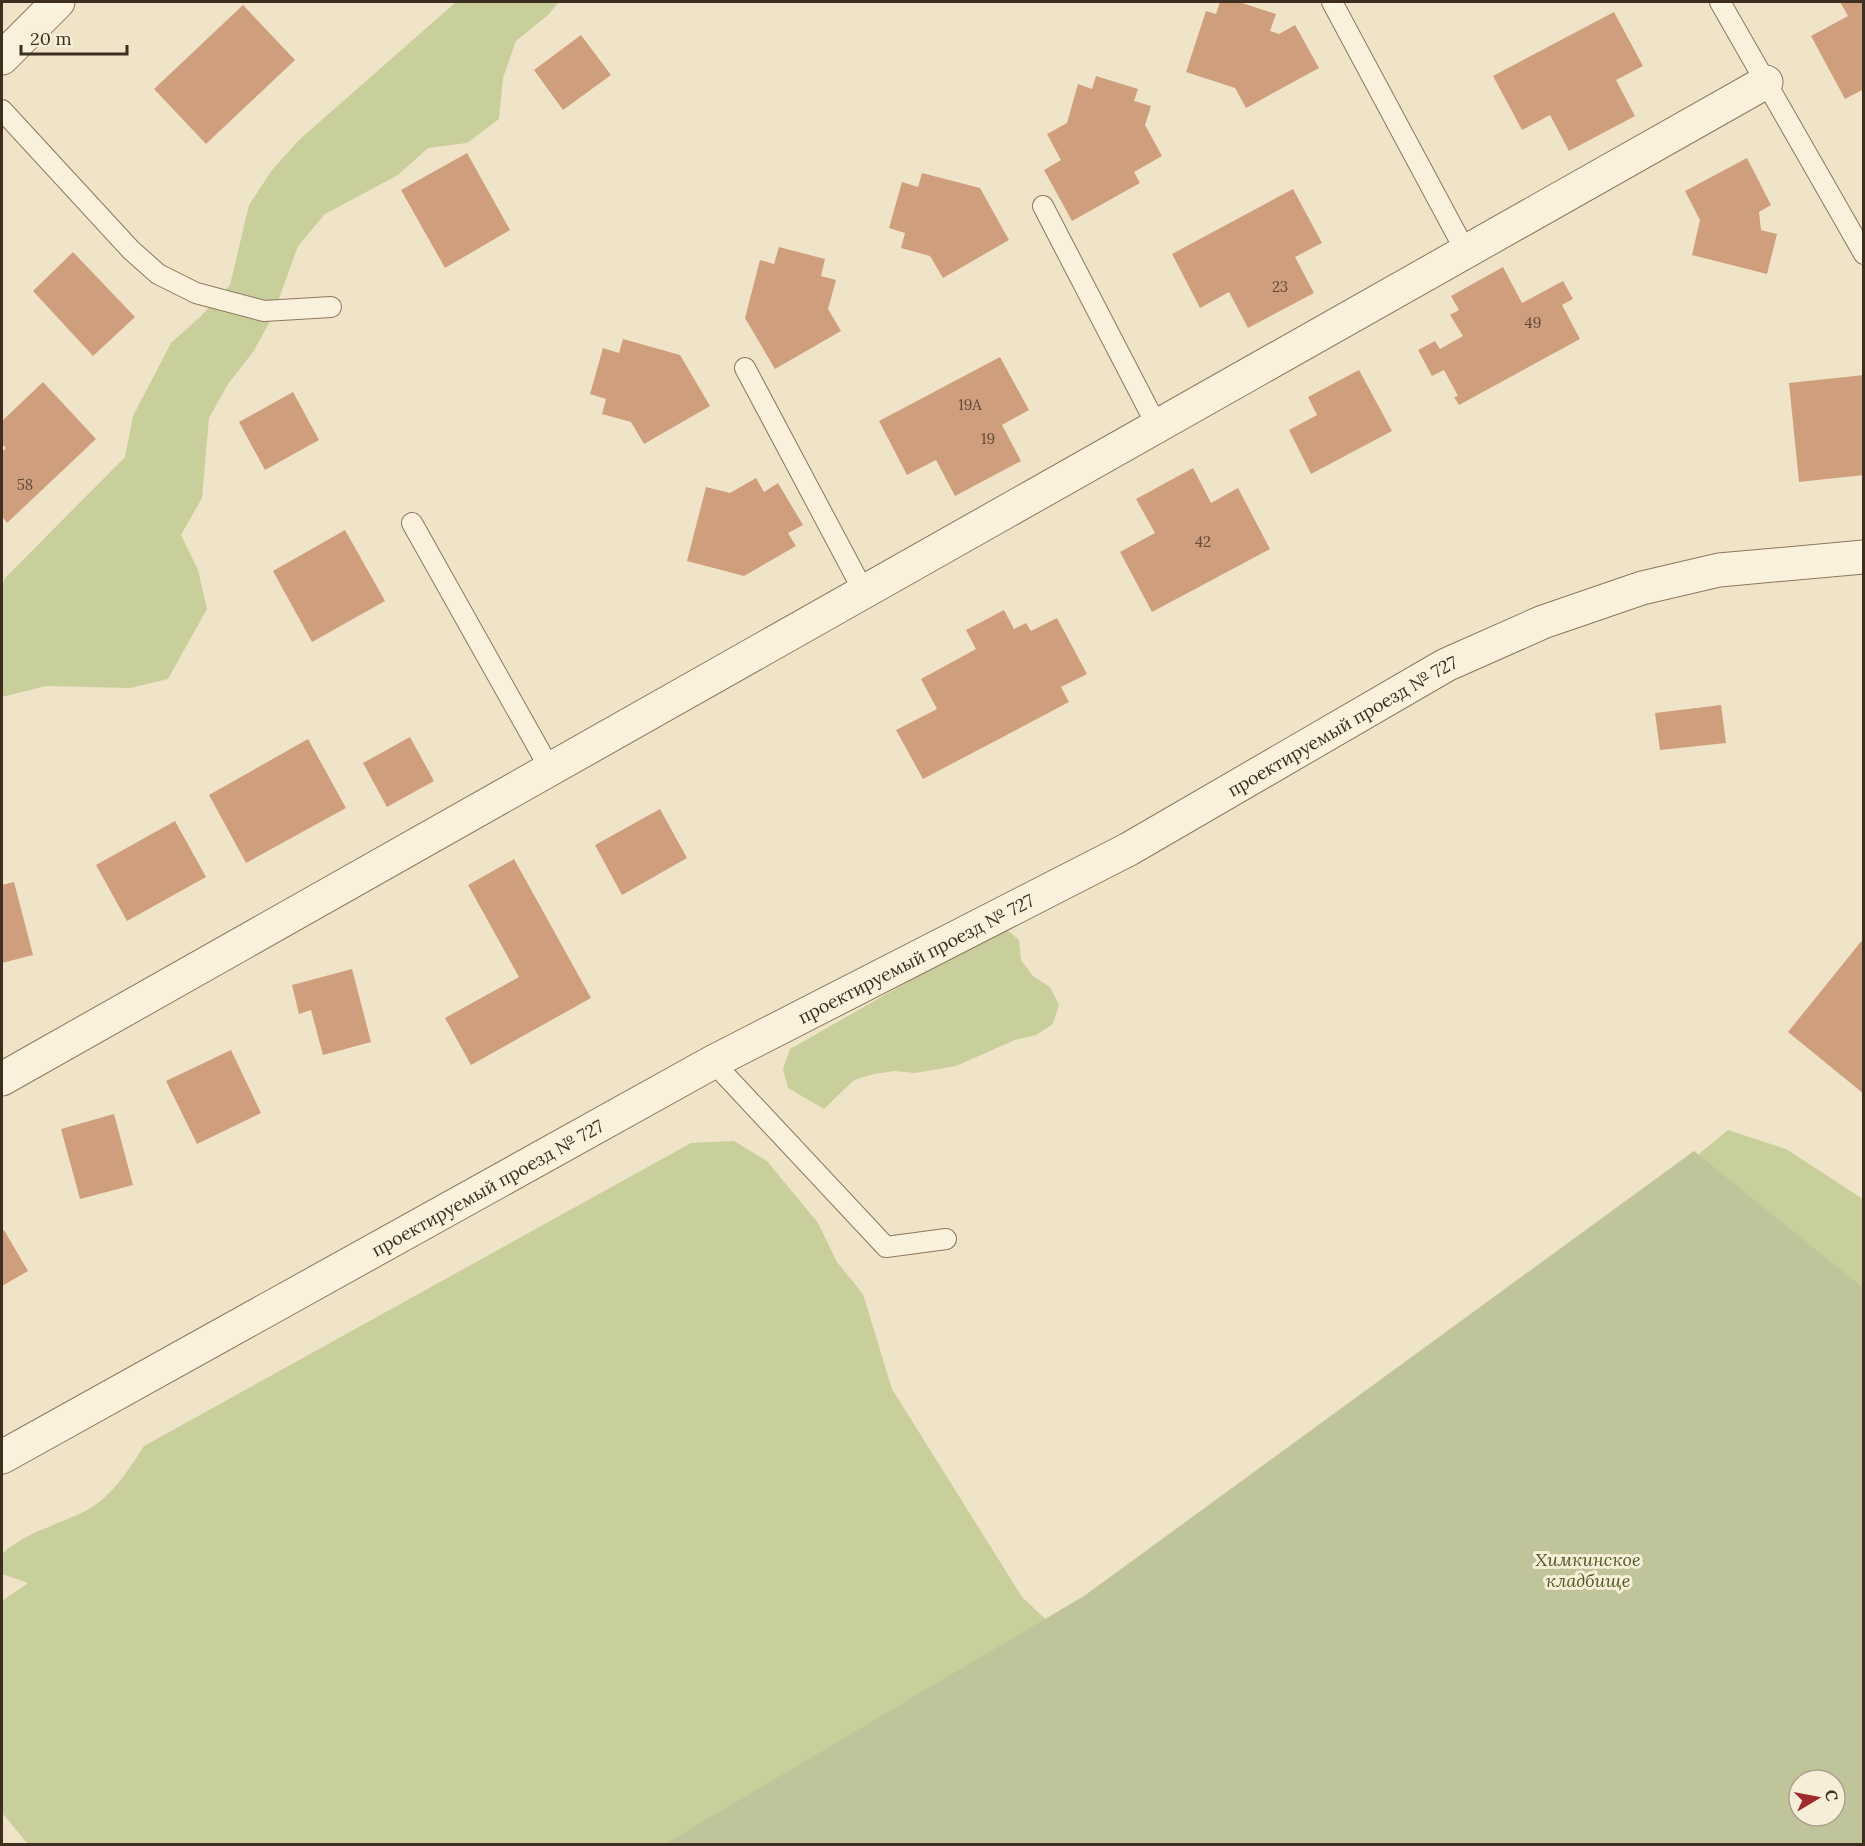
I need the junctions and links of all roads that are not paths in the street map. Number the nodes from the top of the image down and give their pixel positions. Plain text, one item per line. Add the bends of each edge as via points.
1 (58, 2) edge
2 (1332, 2) edge
3 (1720, 2) edge
4 (2, 58) edge
5 (1766, 82) junction
6 (2, 110) edge
7 (1043, 206) dead end
8 (1466, 252) junction
9 (1863, 254) edge
10 (331, 307) dead end
11 (745, 368) dead end
12 (1157, 426) junction
13 (412, 523) dead end
14 (1863, 556) edge
15 (864, 592) junction
16 (550, 769) junction
17 (713, 1062) junction
18 (2, 1079) edge
19 (946, 1239) dead end
20 (2, 1457) edge

1 - 4 street
2 - 8 lane
3 - 5 lane
5 - 8 street
5 - 9 lane
6 - 10 lane via 131,250 158,274 196,293 264,311
7 - 12 lane
8 - 12 street
11 - 15 lane
12 - 15 street
13 - 16 lane
14 - 17 street, проектируемый проезд № 727 via 1719,570 1642,588 1543,622 1446,665 1130,849
15 - 16 street
16 - 18 street
17 - 19 lane via 886,1247
17 - 20 street, проектируемый проезд № 727

